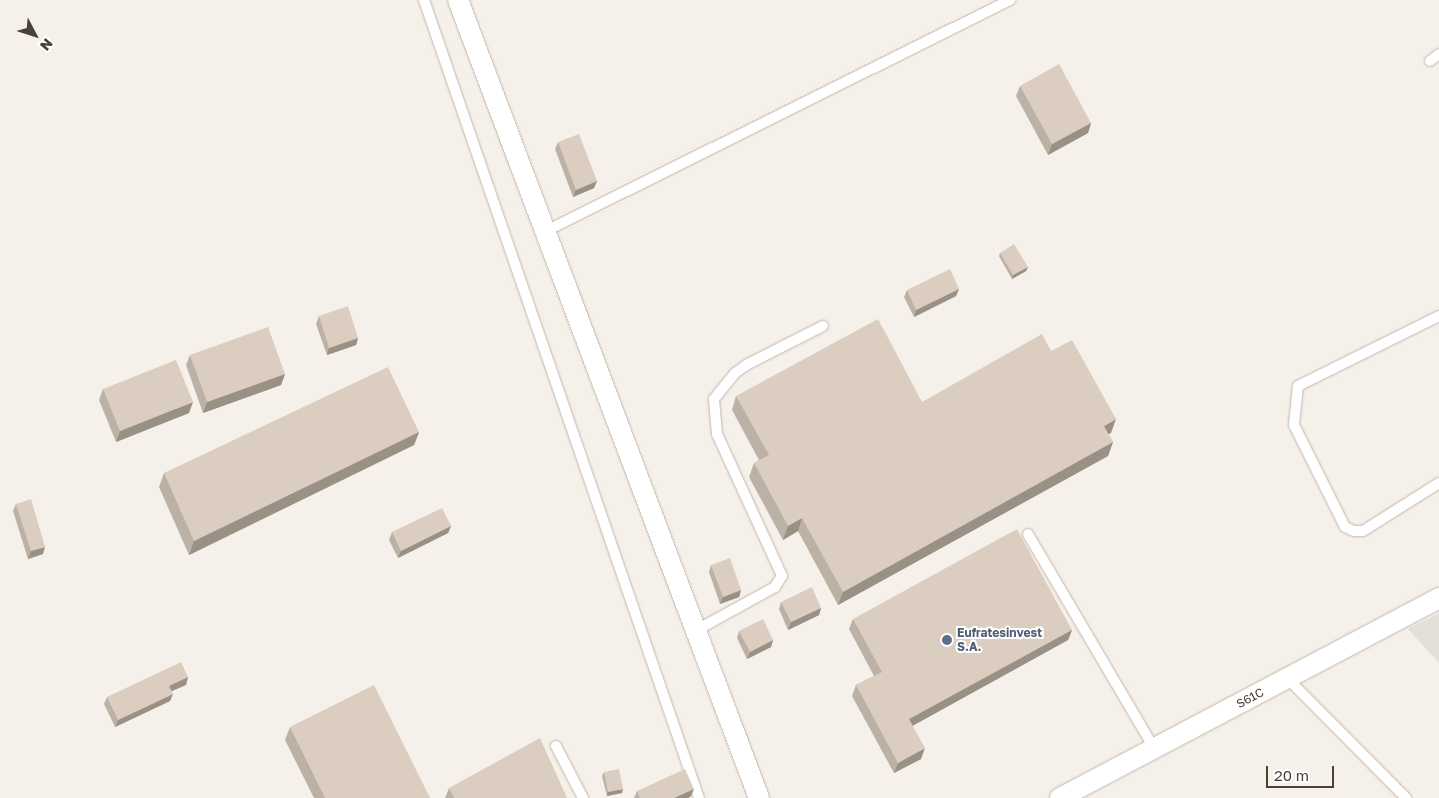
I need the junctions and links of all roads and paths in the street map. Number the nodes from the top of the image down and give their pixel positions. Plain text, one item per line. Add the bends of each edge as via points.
1 (424, 0) edge
2 (458, 0) edge
3 (1010, 0) edge
4 (1439, 54) edge
5 (1430, 61) dead end
6 (544, 232) junction
7 (1438, 318) edge
8 (823, 326) dead end
9 (1439, 483) edge
10 (1028, 534) dead end
11 (1439, 598) edge
12 (695, 630) junction
13 (1287, 678) junction
14 (556, 746) dead end
15 (1154, 748) junction
16 (583, 798) edge
17 (699, 798) edge
18 (759, 798) edge
19 (1060, 798) edge
20 (1406, 798) edge

1 - 17 lane
2 - 6 street
3 - 6 lane
4 - 5 lane
6 - 12 street
7 - 9 lane via 1298,386 1294,425 1345,527 1354,531 1363,531
8 - 12 lane via 748,364 735,373 714,399 717,434 782,576 775,587
10 - 15 lane
11 - 13 street, S61C
12 - 18 street
13 - 15 street, S61C
13 - 20 lane
14 - 16 lane
15 - 19 street, S61C

